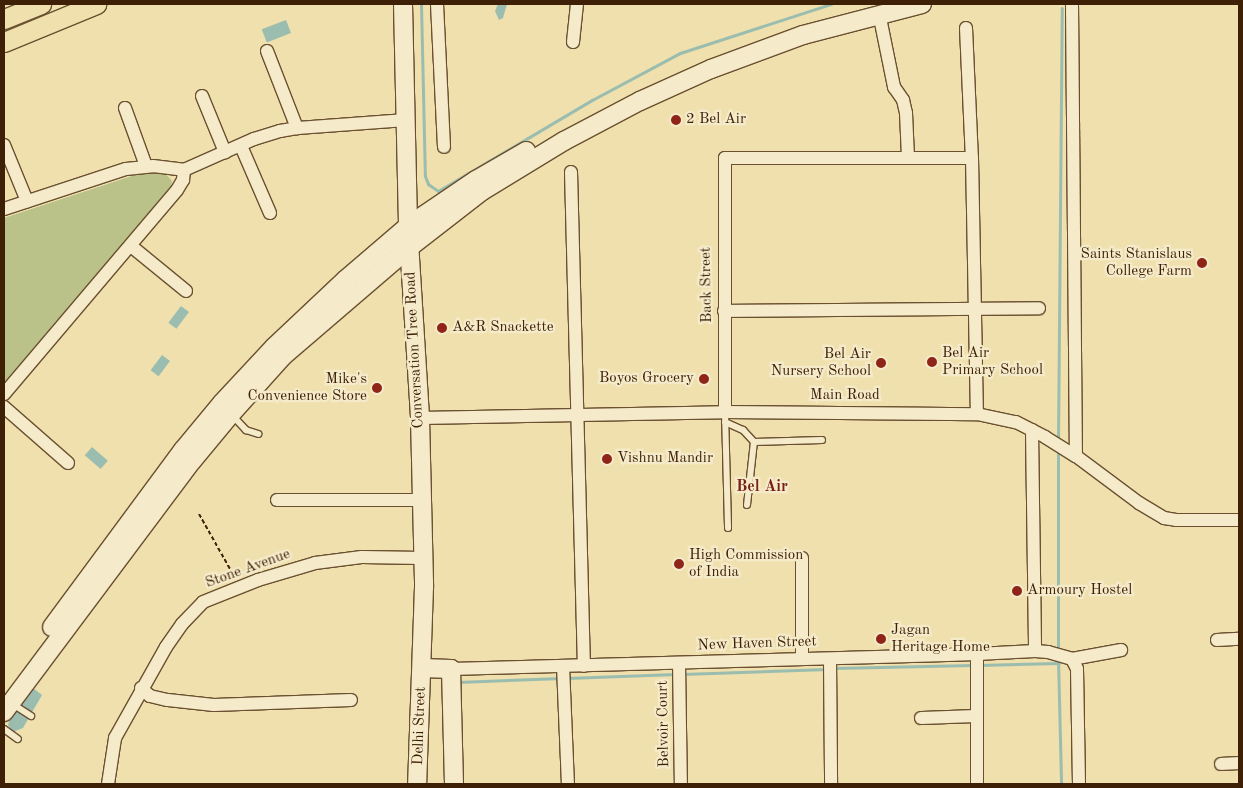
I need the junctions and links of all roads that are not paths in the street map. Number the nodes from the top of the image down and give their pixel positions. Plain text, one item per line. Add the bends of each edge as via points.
1 (41, 4) edge
2 (96, 4) edge
3 (404, 4) edge
4 (437, 4) edge
5 (577, 4) edge
6 (922, 4) edge
7 (1072, 4) edge
8 (879, 14) edge
9 (4, 19) edge
10 (966, 28) dead end
11 (4, 42) edge
12 (573, 42) dead end
13 (267, 51) dead end
14 (202, 96) dead end
15 (125, 108) dead end
16 (407, 120) junction
17 (298, 128) junction
18 (4, 145) edge
19 (241, 146) junction
20 (444, 147) dead end
21 (225, 152) junction
22 (908, 157) junction
23 (972, 158) junction
24 (146, 166) junction
25 (184, 170) junction
26 (571, 172) dead end
27 (27, 201) junction
28 (4, 209) edge
29 (270, 213) dead end
30 (408, 226) junction
31 (131, 246) junction
32 (410, 247) junction
33 (186, 291) dead end
34 (1039, 308) dead end
35 (974, 310) junction
36 (724, 311) junction
37 (4, 394) edge
38 (4, 407) edge
39 (231, 414) junction
40 (977, 414) junction
41 (578, 417) junction
42 (725, 417) junction
43 (420, 418) junction
44 (1032, 430) junction
45 (258, 434) dead end
46 (822, 440) dead end
47 (754, 442) junction
48 (1076, 456) junction
49 (68, 463) dead end
50 (277, 500) dead end
51 (422, 500) junction
52 (747, 505) dead end
53 (1239, 520) edge
54 (728, 528) dead end
55 (422, 558) junction
56 (802, 558) dead end
57 (1239, 639) edge
58 (1217, 640) dead end
59 (1121, 650) dead end
60 (1041, 651) junction
61 (976, 658) junction
62 (1068, 658) junction
63 (802, 659) junction
64 (679, 663) junction
65 (830, 665) junction
66 (563, 666) junction
67 (584, 666) junction
68 (422, 668) junction
69 (451, 679) junction
70 (141, 688) junction
71 (352, 700) dead end
72 (8, 703) edge
73 (31, 716) dead end
74 (976, 716) junction
75 (921, 718) dead end
76 (4, 729) edge
77 (18, 738) dead end
78 (1239, 763) edge
79 (1221, 764) dead end
80 (108, 784) edge
81 (417, 784) edge
82 (454, 784) edge
83 (568, 784) edge
84 (681, 784) edge
85 (831, 784) edge
86 (977, 784) edge
87 (1079, 784) edge

1 - 9 main road
2 - 11 main road
3 - 16 main road, Conversation Tree Road
4 - 20 street
5 - 12 street
6 - 8 main road
7 - 48 street
8 - 22 street via 894,87 903,100 906,113
8 - 30 main road via 707,59 636,91 559,132 476,180
8 - 32 main road via 803,35 720,65 640,101 564,141 482,191
10 - 23 street
13 - 17 street
14 - 21 street
15 - 24 street
16 - 17 street
16 - 30 main road, Conversation Tree Road
17 - 19 street via 254,139
18 - 27 street
19 - 21 street
19 - 29 street
21 - 25 street
22 - 23 street
22 - 36 street, Back Street via 725,158
23 - 35 street
24 - 25 street
24 - 27 street via 126,169
25 - 31 street via 178,190
26 - 41 street
27 - 28 street
30 - 32 main road, Conversation Tree Road
30 - 72 main road via 274,346 222,403 183,450
31 - 33 street
31 - 37 street
32 - 39 main road via 283,356
32 - 43 main road, Conversation Tree Road
34 - 35 street
35 - 36 street
35 - 40 street
36 - 42 street, Back Street
38 - 49 street
39 - 45 lane via 246,430
39 - 72 main road
40 - 42 street, Main Road
40 - 44 street, Main Road via 1016,422
41 - 42 street, Main Road
41 - 43 street, Main Road
41 - 67 street
42 - 47 lane
42 - 54 lane
43 - 51 main road, Conversation Tree Road
44 - 48 street, Main Road
44 - 60 street
46 - 47 lane
47 - 52 lane
48 - 53 street, Main Road via 1164,518
50 - 51 street
51 - 55 main road, Conversation Tree Road
55 - 68 main road, Conversation Tree Road
55 - 70 street, Stone Avenue via 362,557 315,563 203,602 182,624
56 - 63 street
57 - 58 street
59 - 62 street
60 - 61 street, New Haven Street
60 - 62 street, New Haven Street
61 - 65 street, New Haven Street
61 - 74 street
62 - 87 street via 1078,678
63 - 64 street, New Haven Street
63 - 65 street, New Haven Street
64 - 67 street, New Haven Street
64 - 84 street, Belvoir Court
65 - 85 street
66 - 67 street, New Haven Street
66 - 69 street, New Haven Street
66 - 83 street
68 - 69 main road
68 - 81 main road, Delhi Street
69 - 82 main road, Delhi Street
70 - 71 street via 150,696 201,704
70 - 80 street, Stone Avenue via 115,738
72 - 73 lane
74 - 75 street
74 - 86 street
76 - 77 lane
78 - 79 street

